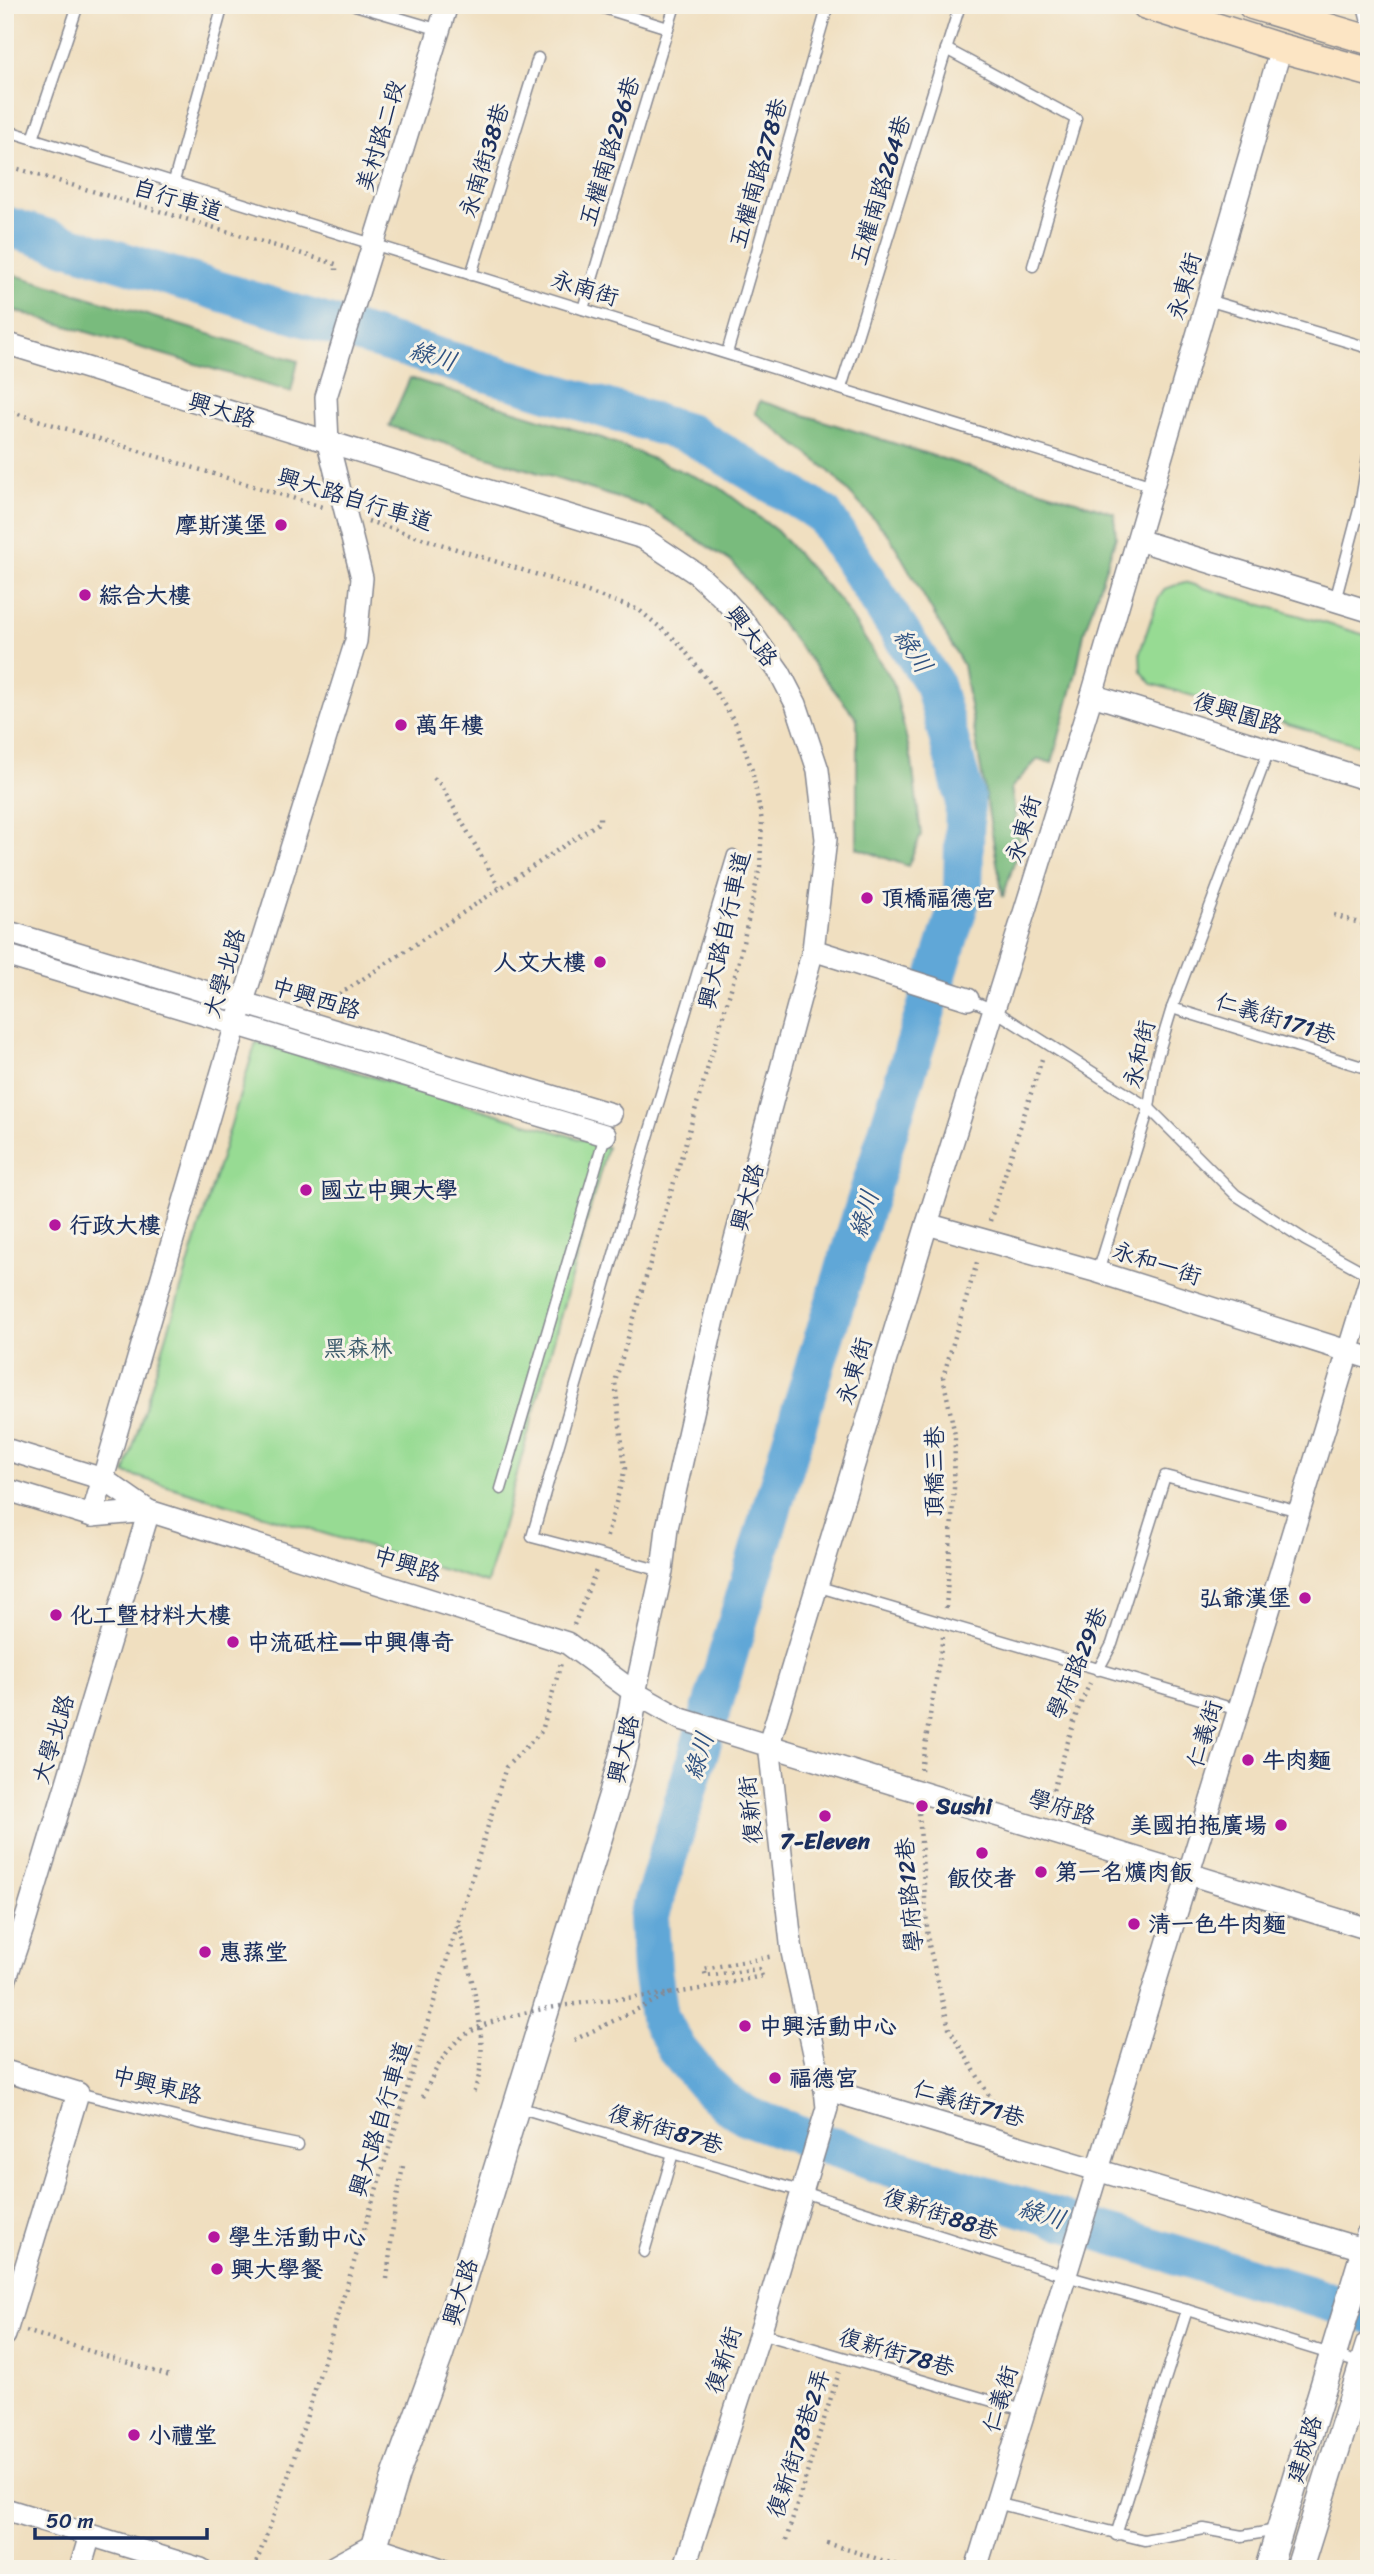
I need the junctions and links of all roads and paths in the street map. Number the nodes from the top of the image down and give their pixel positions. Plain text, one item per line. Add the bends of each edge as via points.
1 (78, 5) edge
2 (223, 5) edge
3 (355, 5) edge
4 (447, 5) edge
5 (594, 5) edge
6 (675, 5) edge
7 (828, 5) edge
8 (960, 5) edge
9 (1146, 5) edge
10 (1252, 5) edge
11 (1363, 5) edge
12 (668, 28) junction
13 (440, 30) junction
14 (1369, 30) edge
15 (1369, 40) edge
16 (1281, 48) junction
17 (946, 49) junction
18 (538, 58) dead end
19 (1369, 72) edge
20 (5, 130) edge
21 (33, 139) junction
22 (5, 165) edge
23 (174, 181) junction
24 (374, 245) junction
25 (1033, 266) dead end
26 (336, 270) dead end
27 (471, 275) junction
28 (1207, 300) junction
29 (583, 309) junction
30 (5, 343) edge
31 (1369, 348) edge
32 (727, 353) junction
33 (841, 388) junction
34 (5, 410) edge
35 (328, 443) junction
36 (1369, 452) edge
37 (1153, 486) junction
38 (347, 514) junction
39 (1138, 540) junction
40 (1335, 601) junction
41 (1369, 611) edge
42 (1092, 695) junction
43 (1269, 750) junction
44 (434, 778) dead end
45 (1369, 780) edge
46 (600, 813) dead end
47 (733, 855) dead end
48 (499, 887) junction
49 (1334, 915) dead end
50 (1369, 926) edge
51 (5, 931) edge
52 (813, 950) junction
53 (5, 955) edge
54 (968, 999) joint
55 (242, 1003) junction
56 (1172, 1008) junction
57 (994, 1010) junction
58 (300, 1020) junction
59 (236, 1024) junction
60 (1048, 1043) junction
61 (1369, 1069) edge
62 (1149, 1108) junction
63 (611, 1114) joint
64 (605, 1135) junction
65 (927, 1224) junction
66 (983, 1240) junction
67 (1098, 1272) junction
68 (1369, 1275) edge
69 (1369, 1283) edge
70 (1348, 1352) junction
71 (1369, 1358) edge
72 (5, 1449) edge
73 (103, 1479) junction
74 (5, 1489) edge
75 (501, 1489) dead end
76 (149, 1511) junction
77 (1299, 1511) junction
78 (92, 1516) junction
79 (602, 1556) junction
80 (662, 1571) junction
81 (816, 1586) junction
82 (582, 1605) dead end
83 (945, 1625) junction
84 (1098, 1670) junction
85 (553, 1691) dead end
86 (635, 1693) junction
87 (1238, 1710) junction
88 (769, 1744) junction
89 (918, 1790) junction
90 (1042, 1828) junction
91 (1188, 1873) junction
92 (458, 1922) junction
93 (1369, 1929) edge
94 (792, 1952) junction
95 (5, 1981) edge
96 (671, 1993) junction
97 (574, 2040) dead end
98 (5, 2071) edge
99 (825, 2089) junction
100 (78, 2093) junction
101 (472, 2096) dead end
102 (423, 2097) dead end
103 (517, 2107) junction
104 (1018, 2144) junction
105 (299, 2145) dead end
106 (673, 2153) junction
107 (403, 2166) dead end
108 (1097, 2169) junction
109 (803, 2192) junction
110 (1367, 2245) edge
111 (644, 2252) dead end
112 (1066, 2276) junction
113 (387, 2279) dead end
114 (1187, 2310) junction
115 (7, 2330) edge
116 (760, 2333) junction
117 (1333, 2355) junction
118 (844, 2358) junction
119 (1367, 2358) edge
120 (173, 2377) dead end
121 (1023, 2410) junction
122 (996, 2503) junction
123 (5, 2509) edge
124 (1280, 2530) junction
125 (90, 2535) junction
126 (1116, 2535) junction
127 (786, 2540) dead end
128 (827, 2543) dead end
129 (374, 2562) edge
130 (80, 2569) edge
131 (201, 2569) edge
132 (254, 2569) edge
133 (335, 2569) edge
134 (441, 2569) edge
135 (684, 2569) edge
136 (910, 2569) edge
137 (976, 2569) edge
138 (1268, 2569) edge
139 (1299, 2569) edge

1 - 21 lane
2 - 23 lane
3 - 13 lane
4 - 13 street, 美村路二段
5 - 12 lane
6 - 12 lane, 五權南路296巷
7 - 32 lane, 五權南路278巷
8 - 17 lane, 五權南路264巷
9 - 16 main road
10 - 15 main road
11 - 14 lane
12 - 29 lane, 五權南路296巷
13 - 24 street, 美村路二段
16 - 19 main road
16 - 28 street, 永東街
17 - 25 lane via 1076,119
17 - 33 lane, 五權南路264巷
18 - 27 lane, 永南街38巷
20 - 21 lane, 永南街
21 - 23 lane, 永南街
22 - 26 path, 自行車道 via 336,264
23 - 24 lane, 永南街
24 - 27 lane, 永南街
24 - 35 street, 美村路二段 via 326,397
27 - 29 lane, 永南街
28 - 31 lane
28 - 37 street, 永東街
29 - 32 lane, 永南街
30 - 35 street, 興大路
32 - 33 lane, 永南街
33 - 37 lane, 永南街
34 - 38 path, 興大路自行車道
35 - 38 street, 大學北路
35 - 52 street, 興大路 via 643,538 697,573 720,595 780,673 818,770 825,839
36 - 40 lane
37 - 39 street, 永東街
38 - 55 street, 大學北路 via 362,578 356,641
38 - 79 path, 興大路自行車道 via 639,610 678,642 710,683 735,722 752,770 762,821 760,867 738,965 615,1382 625,1469
39 - 40 street
39 - 42 street, 永東街
40 - 41 street
42 - 43 street, 復興園路
42 - 57 street, 永東街
43 - 45 street, 復興園路
43 - 56 lane, 永和街
44 - 48 path
46 - 48 path via 600,821
47 - 79 lane via 532,1537
48 - 58 path
49 - 50 path
51 - 55 street, 中興西路
52 - 54 street
52 - 80 street, 興大路 via 717,1306 667,1528
53 - 59 street, 中興西路
54 - 57 lane
55 - 58 street, 中興西路
55 - 59 street, 大學北路
56 - 61 lane, 仁義街171巷
56 - 62 lane, 永和街 via 1155,1064
57 - 60 lane
57 - 65 street, 永東街
58 - 63 street, 中興西路
59 - 64 street, 中興西路
59 - 73 street, 大學北路
60 - 62 lane
60 - 66 path, 頂橋三巷
62 - 67 lane
62 - 68 lane, 永和街 via 1236,1195
63 - 64 lane
64 - 75 lane
65 - 66 street, 永和一街
65 - 81 street, 永東街
66 - 67 street, 永和一街
66 - 83 path, 頂橋三巷 via 943,1377 955,1435
67 - 70 street, 永和一街
69 - 70 street, 仁義街
70 - 71 street, 永和一街
70 - 77 street, 仁義街
72 - 73 street, 中興路
73 - 76 street, 中興路
73 - 78 street, 大學北路
74 - 78 street, 中興路
76 - 78 street, 中興路
76 - 86 street, 中興路 via 567,1643
76 - 95 street, 大學北路
77 - 84 lane, 學府路29巷 via 1165,1476 1112,1644
77 - 87 street, 仁義街
79 - 80 lane
79 - 82 path, 興大路自行車道
80 - 86 street, 興大路
81 - 83 lane
81 - 88 street, 永東街
83 - 84 lane
83 - 89 path, 頂橋三巷
84 - 87 lane
84 - 90 path, 學府路29巷 via 1084,1692
85 - 92 path, 興大路自行車道 via 542,1731 506,1766
86 - 88 street, 學府路 via 681,1718
86 - 103 street, 興大路 via 612,1795
87 - 91 street, 仁義街
88 - 89 street, 學府路
88 - 94 street, 復新街
89 - 90 street, 學府路
89 - 104 path, 學府路12巷 via 928,1941 949,2028
90 - 91 street, 學府路
91 - 93 street, 學府路
91 - 108 street, 仁義街
92 - 101 path via 481,2045 480,2071
92 - 132 path, 興大路自行車道 via 289,2474
94 - 96 path, bridge via 704,1969 706,1976 759,1969 762,1976
94 - 99 street, 復新街
96 - 97 path
96 - 102 path, bridge via 603,2000 491,2021 457,2041 435,2070
98 - 100 street, 中興東路
99 - 104 street, 仁義街71巷
99 - 109 street, 復新街 via 825,2117
100 - 105 lane, 中興東路
100 - 115 street
103 - 106 lane, 復新街87巷
103 - 129 street, 興大路 via 440,2354 396,2474
104 - 108 street, 仁義街71巷
106 - 109 lane, 復新街87巷
106 - 111 lane
107 - 113 path
108 - 110 street, 仁義街71巷
108 - 112 street, 仁義街
109 - 112 lane, 復新街88巷
109 - 116 street, 復新街
110 - 117 street, 建成路
112 - 114 lane, 復新街88巷
112 - 121 street, 仁義街
114 - 117 lane, 復新街88巷
114 - 126 lane
115 - 120 path
116 - 118 lane, 復新街78巷
116 - 135 street, 復新街
117 - 119 lane, 復新街88巷
117 - 124 street, 建成路
118 - 121 lane, 復新街78巷
118 - 127 path, 復新街78巷2弄
119 - 139 street, 建成路
121 - 122 street, 仁義街
122 - 126 lane
122 - 137 street, 仁義街
123 - 125 street
124 - 126 lane via 1242,2536 1204,2529 1144,2540
124 - 138 street, 建成路
125 - 130 street
125 - 131 street
128 - 136 path
129 - 133 street
129 - 134 street

